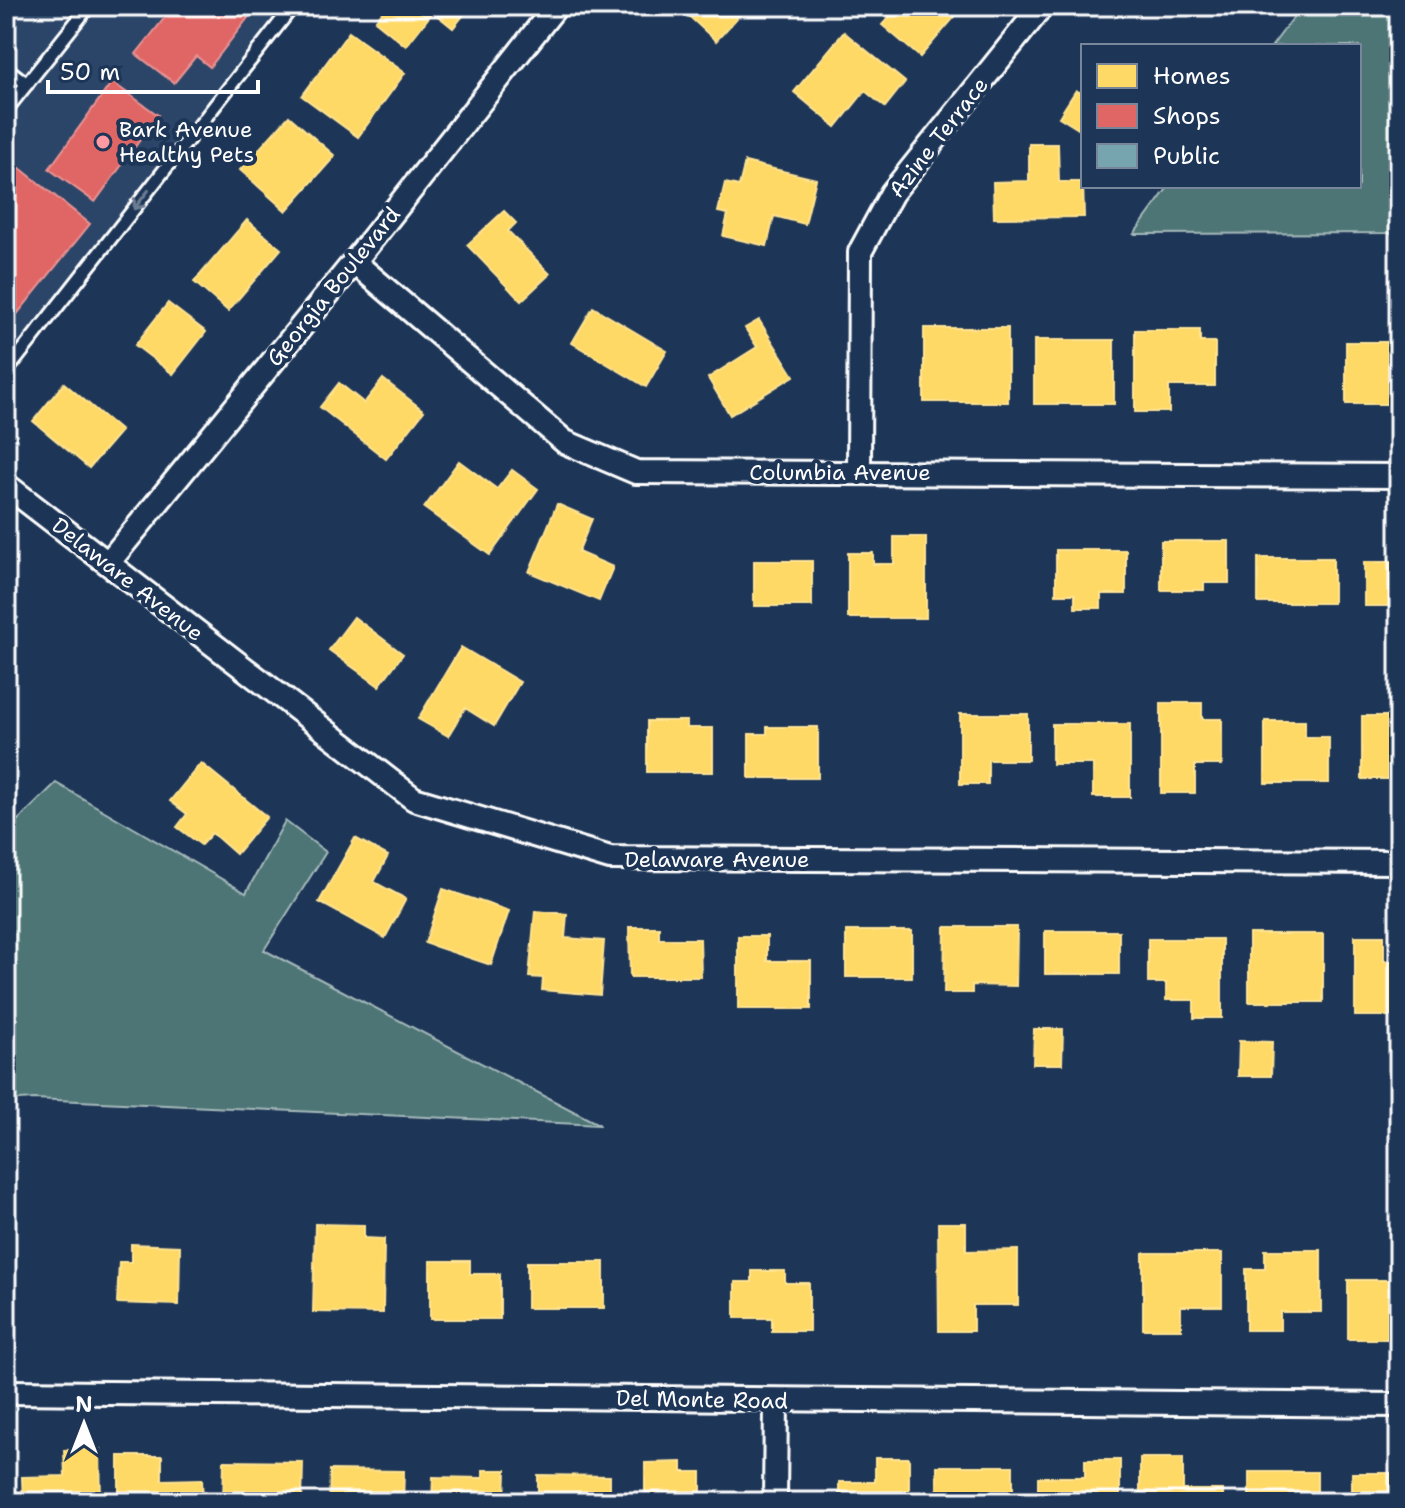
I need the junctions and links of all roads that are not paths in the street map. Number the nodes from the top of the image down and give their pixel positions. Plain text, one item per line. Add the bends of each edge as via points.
1 (89, 6) edge
2 (293, 6) edge
3 (556, 6) edge
4 (1042, 6) edge
5 (6, 68) edge
6 (27, 84) junction
7 (6, 110) edge
8 (354, 262) junction
9 (6, 372) edge
10 (859, 472) junction
11 (1399, 476) edge
12 (6, 485) edge
13 (108, 563) junction
14 (1399, 862) edge
15 (6, 1392) edge
16 (776, 1400) junction
17 (1399, 1405) edge
18 (775, 1502) edge

1 - 6 lane
2 -> 9 lane
3 - 8 street, Georgia Boulevard
4 - 10 street, Azine Terrace via 892,193 860,252
5 - 6 lane
6 - 7 lane
8 - 10 street, Columbia Avenue via 565,442 636,472
8 - 13 street, Georgia Boulevard
10 - 11 street, Columbia Avenue
12 - 13 street, Delaware Avenue
13 - 14 street, Delaware Avenue via 414,799 610,858
15 - 16 street, Del Monte Road
16 - 17 street, Del Monte Road
16 - 18 street

